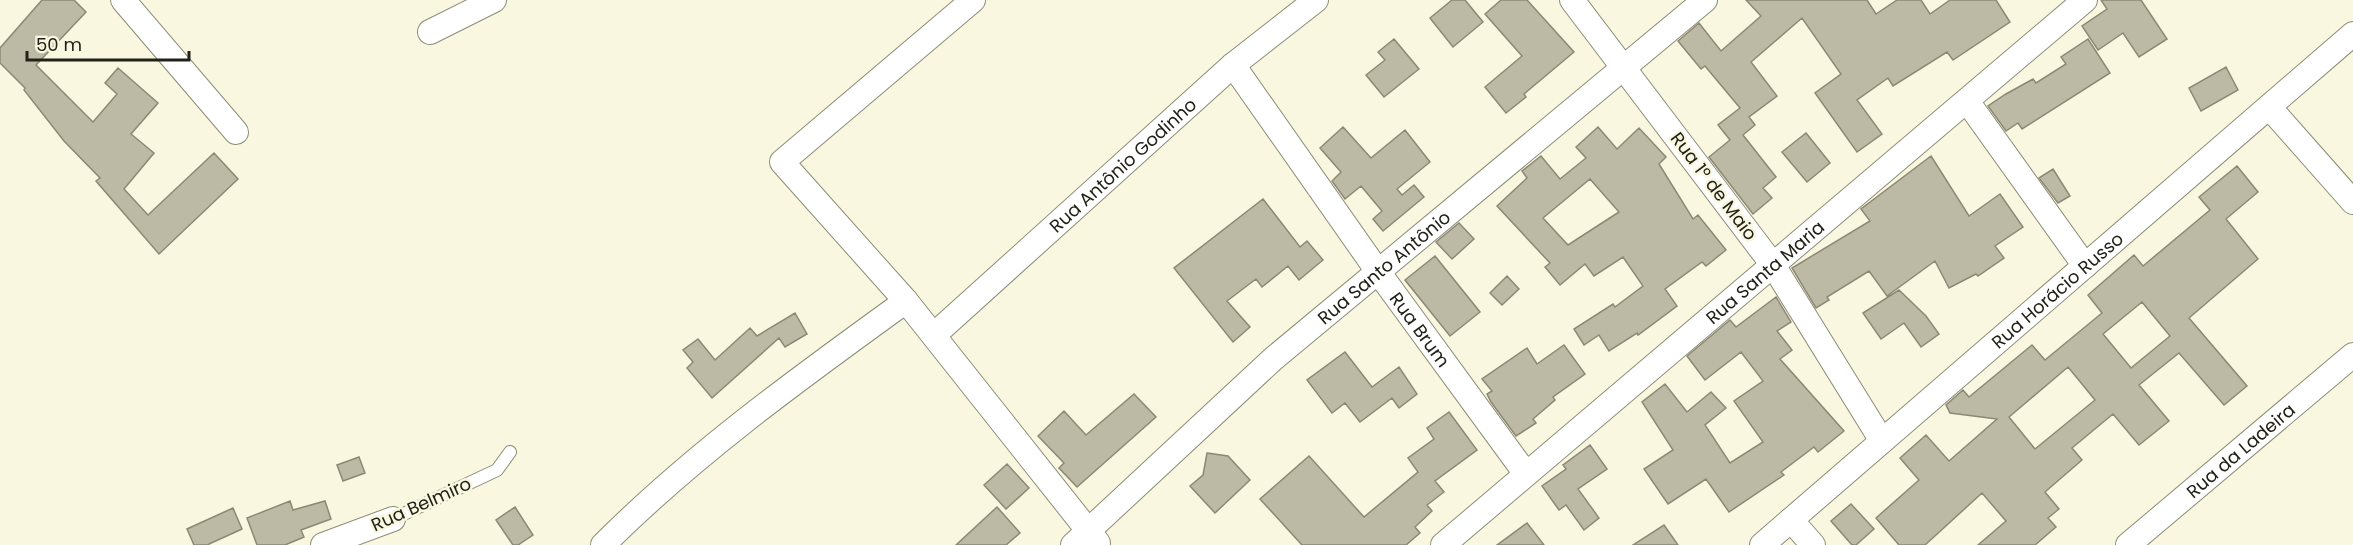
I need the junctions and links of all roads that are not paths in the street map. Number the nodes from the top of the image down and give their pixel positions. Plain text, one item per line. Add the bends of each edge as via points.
1 (123, 0) edge
2 (494, 0) edge
3 (974, 0) edge
4 (1316, 0) edge
5 (1572, 0) edge
6 (1705, 0) edge
7 (2085, 0) edge
8 (430, 32) dead end
9 (2353, 34) edge
10 (1233, 65) junction
11 (1624, 67) junction
12 (1967, 101) junction
13 (2269, 107) junction
14 (236, 132) dead end
15 (2353, 202) edge
16 (1773, 265) junction
17 (2085, 266) junction
18 (1379, 273) junction
19 (906, 301) junction
20 (934, 335) junction
21 (2353, 355) edge
22 (1882, 441) junction
23 (510, 452) dead end
24 (1526, 474) junction
25 (393, 519) joint
26 (1791, 520) junction
27 (1087, 540) edge
28 (2130, 544) edge
29 (323, 545) edge
30 (603, 545) edge
31 (1443, 545) edge
32 (1762, 545) edge
33 (1813, 545) edge

1 - 14 street
2 - 8 street
3 - 19 street via 782,162
4 - 10 street, Rua Antônio Godinho
5 - 11 street, Rua 1º de Maio
6 - 11 street, Rua Santo Antônio
7 - 12 street, Rua Santa Maria
9 - 13 street, Rua Horácio Russo
10 - 18 street, Rua Brum
10 - 20 street, Rua Antônio Godinho
11 - 16 street, Rua 1º de Maio
11 - 18 street, Rua Santo Antônio
12 - 16 street, Rua Santa Maria
12 - 17 street
13 - 15 street
13 - 17 street, Rua Horácio Russo
16 - 22 street, Rua 1º de Maio
16 - 24 street, Rua Santa Maria
17 - 22 street, Rua Horácio Russo
18 - 24 street, Rua Brum
18 - 27 street, Rua Santo Antônio via 1273,359
19 - 20 street
19 - 30 street via 758,408
20 - 27 street
21 - 28 street, Rua da Ladeira
22 - 26 street, Rua Horácio Russo
23 - 25 lane, Rua Belmiro via 497,470
24 - 31 street, Rua Santa Maria
25 - 29 street, Rua Belmiro
26 - 32 street, Rua Horácio Russo
26 - 33 street

